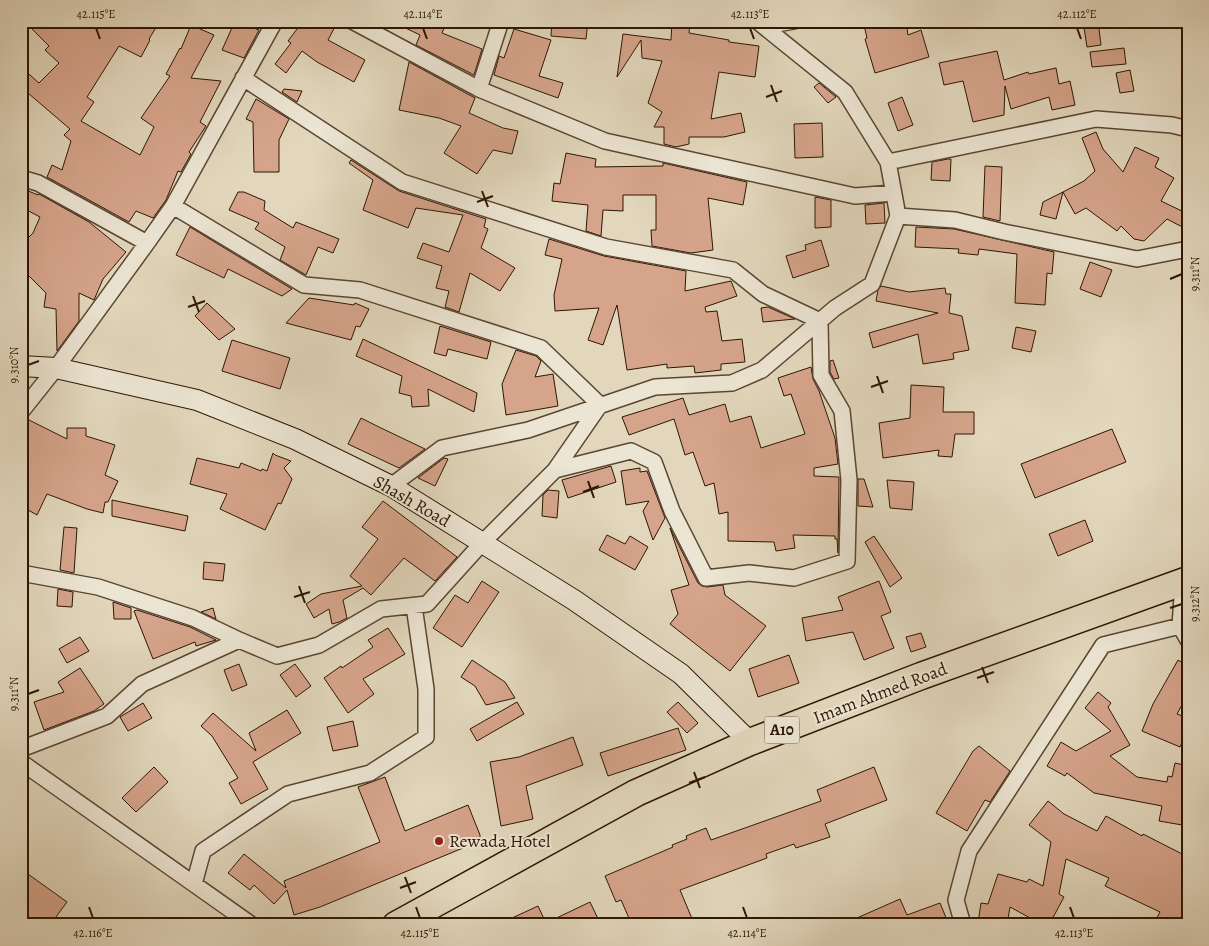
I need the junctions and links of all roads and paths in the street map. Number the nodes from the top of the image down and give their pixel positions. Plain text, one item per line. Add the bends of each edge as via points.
1 (275, 21) edge
2 (352, 21) edge
3 (501, 21) edge
4 (794, 21) edge
5 (761, 24) edge
6 (242, 78) junction
7 (480, 89) junction
8 (1188, 129) edge
9 (888, 162) junction
10 (21, 178) edge
11 (894, 193) junction
12 (173, 206) junction
13 (898, 216) junction
14 (147, 243) junction
15 (1188, 249) edge
16 (820, 320) junction
17 (21, 366) edge
18 (56, 368) junction
19 (600, 405) junction
20 (21, 412) edge
21 (555, 470) junction
22 (391, 486) junction
23 (482, 542) junction
24 (21, 573) edge
25 (1186, 581) edge
26 (414, 606) junction
27 (1184, 633) edge
28 (239, 640) junction
29 (750, 742) junction
30 (21, 749) edge
31 (21, 762) edge
32 (194, 884) junction
33 (252, 925) edge
34 (396, 925) edge
35 (963, 925) edge

1 - 6 street
2 - 7 street
3 - 7 street
4 - 5 street
5 - 9 street via 845,92
6 - 12 street
6 - 16 street via 402,182 606,247 733,270 763,294
7 - 11 street via 605,141 855,196
8 - 9 street via 1096,119
9 - 11 street
10 - 14 street via 38,183
11 - 13 street
12 - 14 street
12 - 19 street via 304,285 360,290 541,348
13 - 15 street via 955,220 1137,259
13 - 16 street via 872,284
14 - 18 street
16 - 19 street via 762,370 732,383 654,387
16 - 21 street via 821,375 842,411 850,480 847,561 794,578 749,573 706,578 672,511 654,462 631,451
17 - 18 street, Shash Road
18 - 20 street
18 - 22 street, Shash Road via 197,400 294,439
19 - 21 street
19 - 22 street via 528,430 442,448
21 - 23 street
22 - 23 street, Shash Road
23 - 26 street via 427,604
23 - 29 street, Shash Road via 574,600 681,674
24 - 28 street via 98,587 193,618
25 - 27 street
25 - 29 highway, Imam Ahmed Road / A10 via 921,676
26 - 28 street via 381,609 319,644 277,656
26 - 32 street via 426,689 426,737 370,773 288,794 202,851
27 - 35 street via 1103,645 969,851 956,900
28 - 30 street via 142,684 107,716
29 - 34 highway, Imam Ahmed Road / A10 via 636,793
31 - 32 street
32 - 33 street

